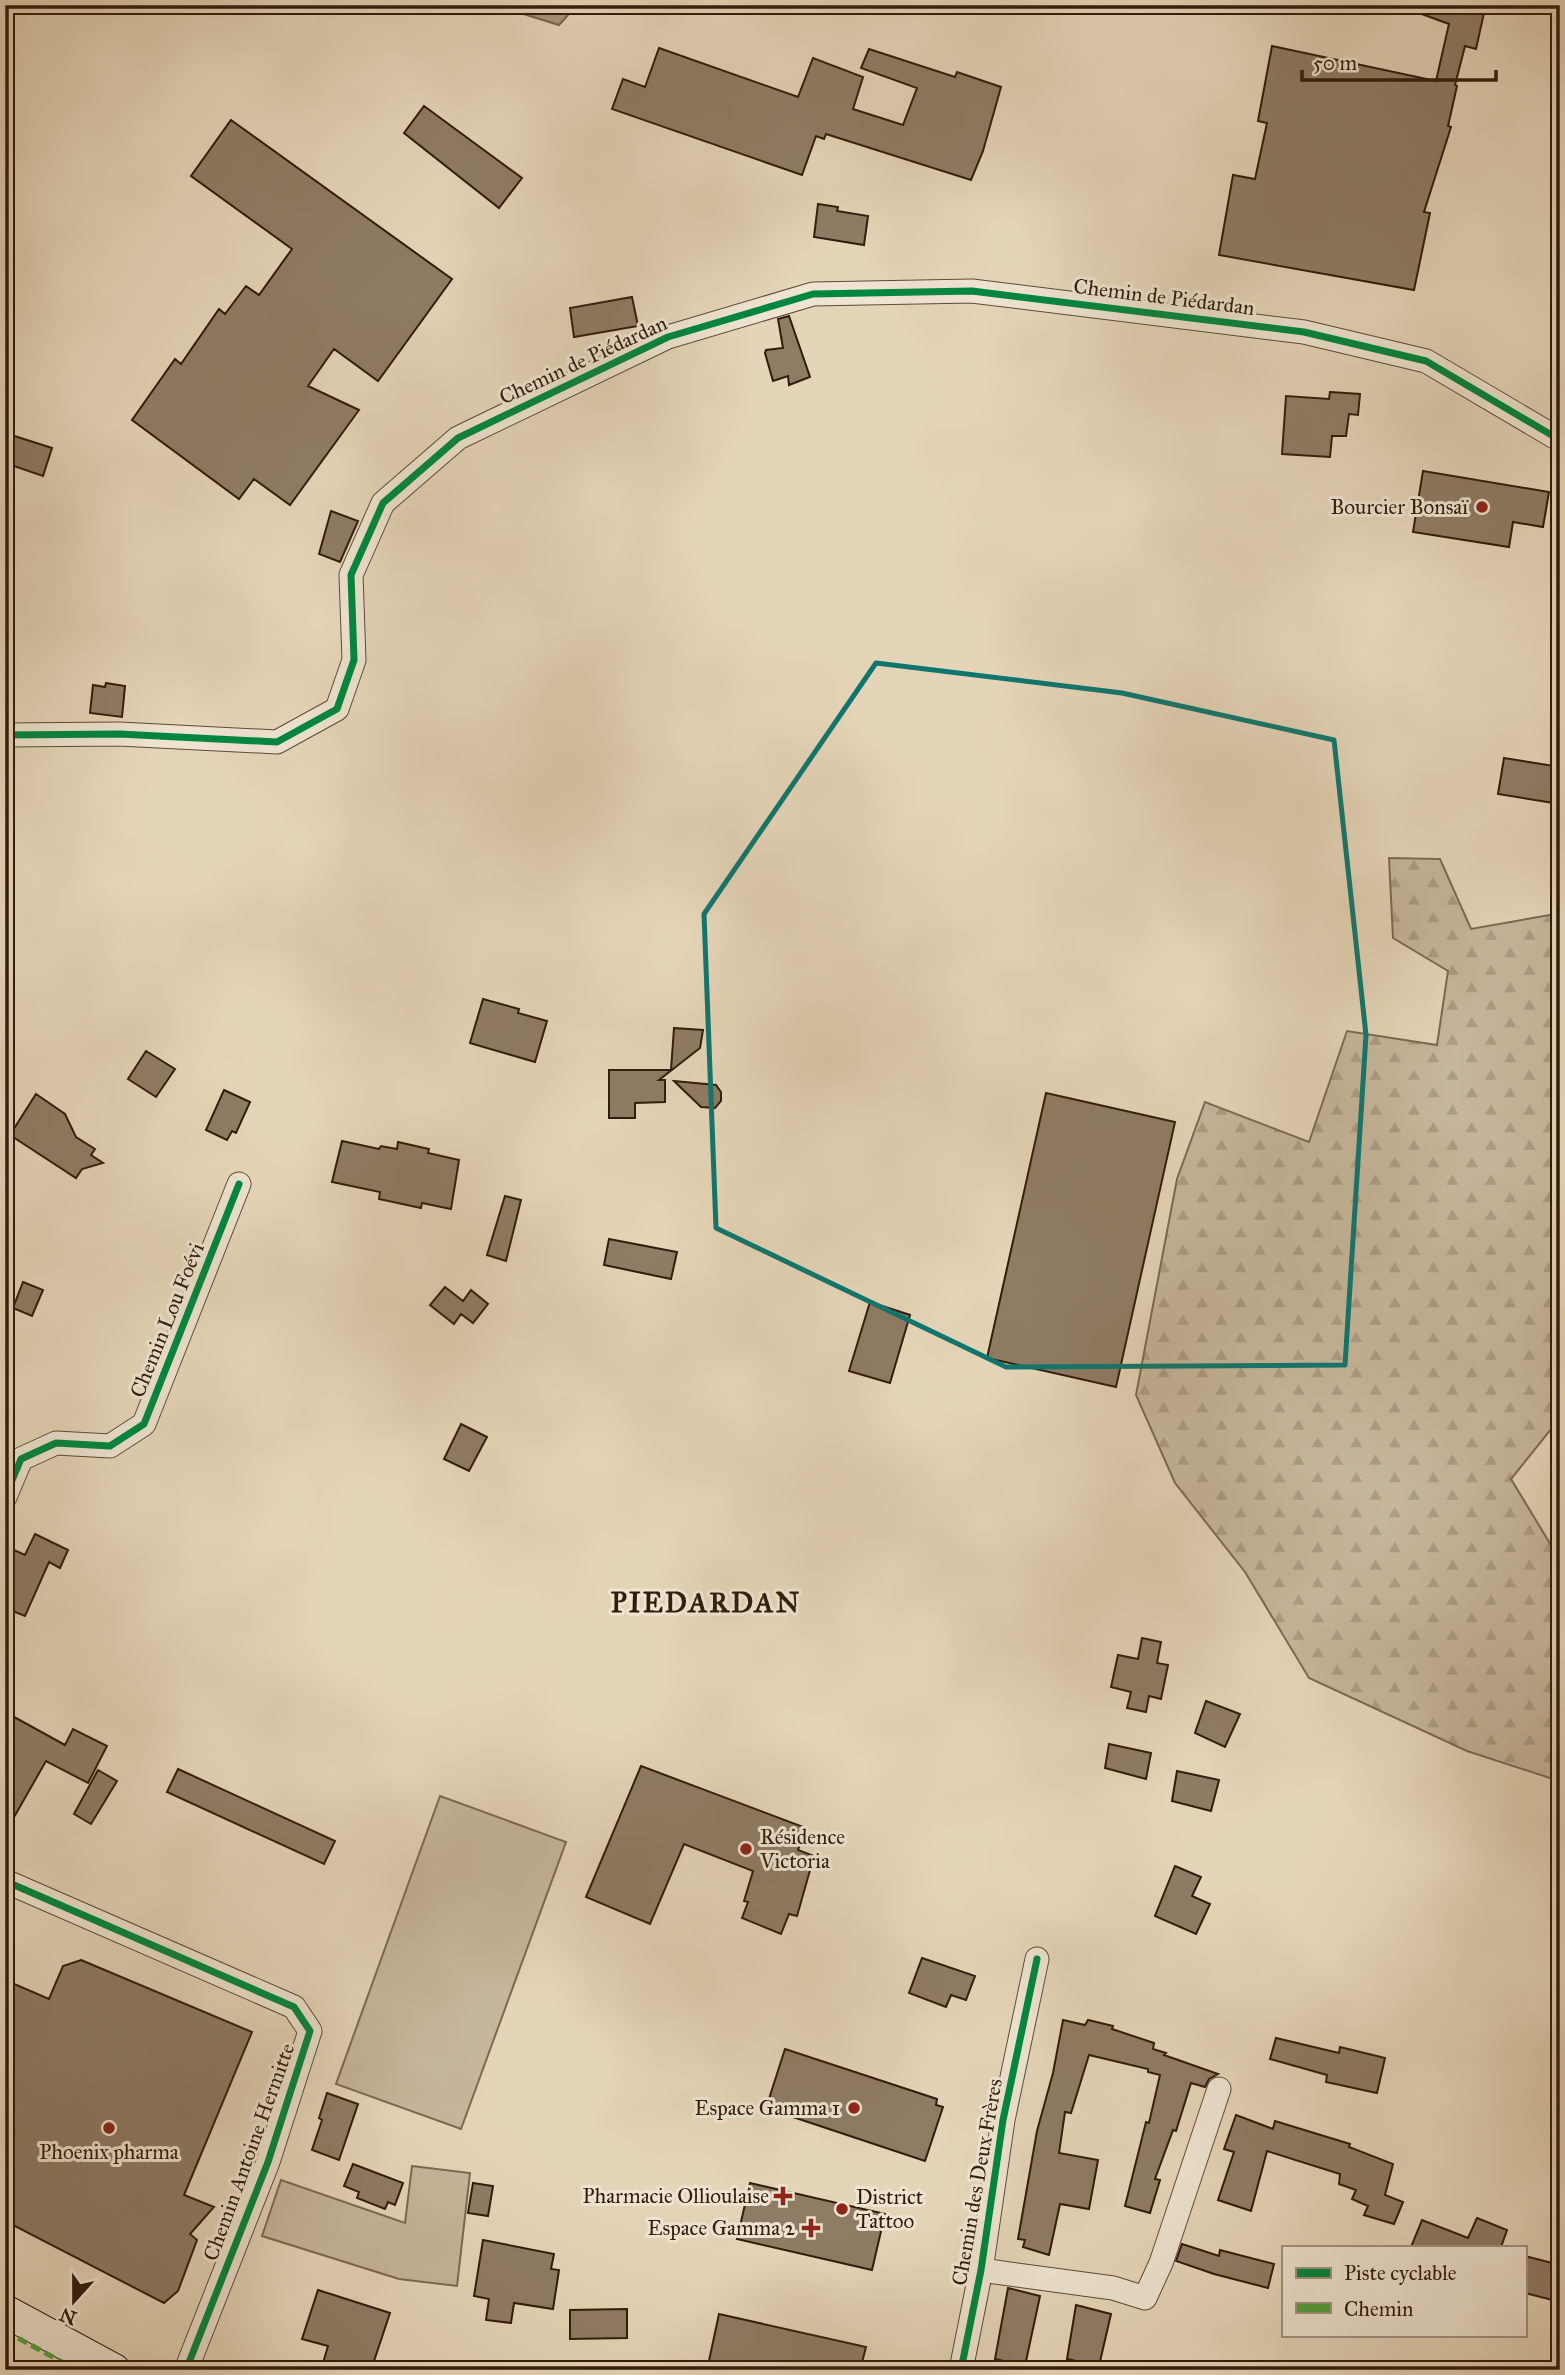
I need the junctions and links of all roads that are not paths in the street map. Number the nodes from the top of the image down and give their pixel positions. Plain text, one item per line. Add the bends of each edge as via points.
1 (1560, 440) edge
2 (5, 735) edge
3 (239, 1184) dead end
4 (5, 1497) edge
5 (5, 1881) edge
6 (1037, 1959) dead end
7 (1219, 2089) dead end
8 (981, 2270) junction
9 (5, 2311) edge
10 (114, 2370) edge
11 (186, 2370) edge
12 (961, 2370) edge

1 - 2 street, Chemin de Piédardan via 1426,361 1304,332 972,291 813,294 668,337 458,438 383,503 351,575 354,660 337,709 277,742 119,734
3 - 4 street, Chemin Lou Foévi via 144,1424 110,1446 57,1443 21,1459
5 - 11 street, Chemin Antoine Hermitte via 294,2007 310,2031 268,2162
6 - 8 street, Chemin des Deux Frères via 1003,2120
7 - 8 street via 1145,2298 1113,2288
8 - 12 street, Chemin des Deux Frères
9 - 10 main road

